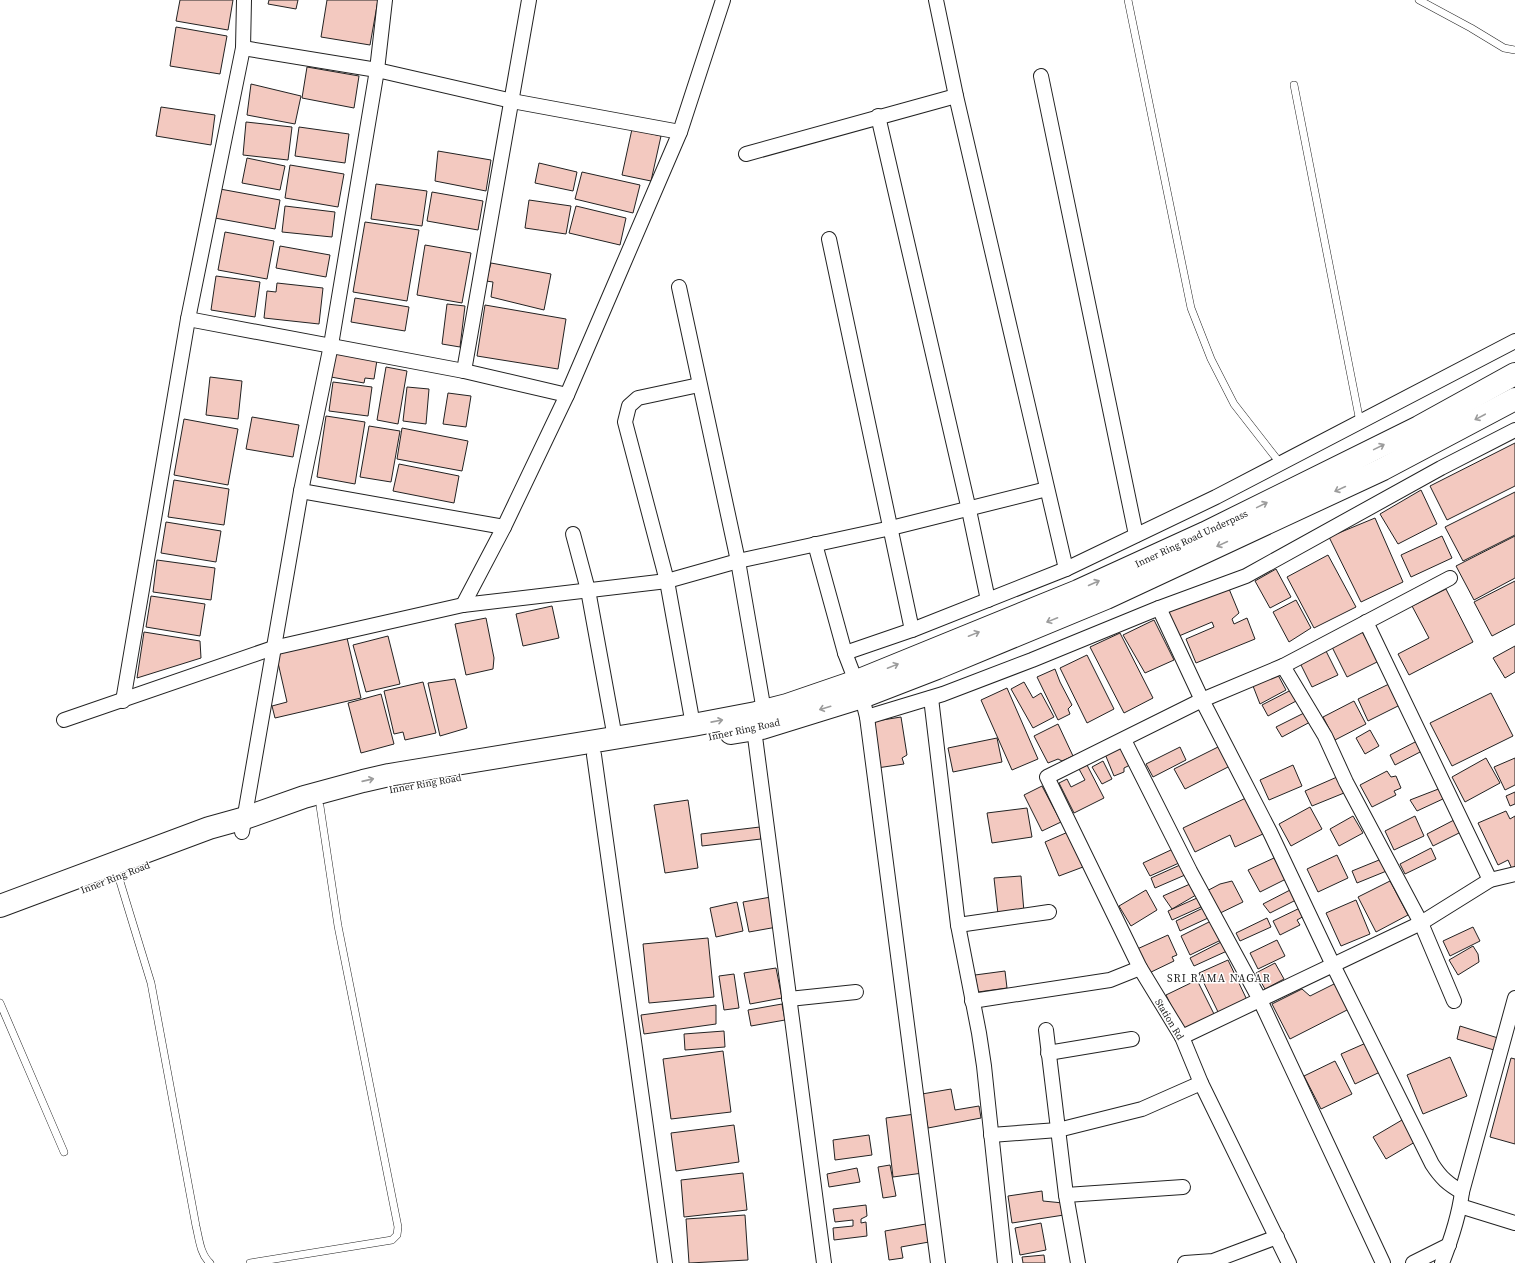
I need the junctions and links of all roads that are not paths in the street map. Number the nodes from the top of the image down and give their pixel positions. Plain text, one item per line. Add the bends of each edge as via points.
1 (244, 0) edge
2 (385, 0) edge
3 (529, 0) edge
4 (723, 0) edge
5 (936, 0) edge
6 (1128, 0) edge
7 (1419, 0) edge
8 (243, 48) junction
9 (1515, 50) edge
10 (378, 70) junction
11 (1041, 76) dead end
12 (1294, 85) dead end
13 (956, 96) junction
14 (512, 101) junction
15 (878, 116) junction
16 (680, 132) junction
17 (746, 154) dead end
18 (829, 239) dead end
19 (679, 287) dead end
20 (188, 319) junction
21 (1515, 341) edge
22 (331, 345) junction
23 (464, 371) junction
24 (1515, 374) edge
25 (699, 385) junction
26 (567, 395) junction
27 (1515, 399) edge
28 (1360, 422) junction
29 (1515, 430) edge
30 (1280, 464) junction
31 (1047, 489) junction
32 (301, 491) junction
33 (969, 510) junction
34 (504, 527) junction
35 (891, 528) junction
36 (573, 534) dead end
37 (1136, 535) junction
38 (815, 544) junction
39 (738, 561) junction
40 (1066, 569) junction
41 (1450, 578) dead end
42 (667, 581) junction
43 (588, 590) junction
44 (988, 600) junction
45 (463, 605) junction
46 (1159, 608) junction
47 (1366, 622) junction
48 (912, 630) junction
49 (273, 648) junction
50 (845, 653) junction
51 (1283, 666) junction
52 (862, 698) junction
53 (931, 698) junction
54 (1202, 700) junction
55 (123, 701) junction
56 (764, 711) junction
57 (64, 720) dead end
58 (693, 725) junction
59 (754, 729) junction
60 (615, 738) junction
61 (1124, 740) junction
62 (594, 755) junction
63 (320, 806) junction
64 (243, 825) junction
65 (1515, 874) edge
66 (118, 875) junction
67 (1490, 880) junction
68 (0, 906) edge
69 (1049, 912) dead end
70 (0, 921) edge
71 (1421, 922) junction
72 (958, 925) junction
73 (1333, 965) junction
74 (1140, 968) junction
75 (856, 992) dead end
76 (1515, 998) edge
77 (790, 999) junction
78 (1260, 1000) junction
79 (1454, 1000) dead end
80 (972, 1001) junction
81 (0, 1003) edge
82 (1046, 1030) dead end
83 (1182, 1037) junction
84 (1132, 1039) dead end
85 (1048, 1053) junction
86 (1201, 1083) junction
87 (1058, 1130) junction
88 (991, 1135) junction
89 (64, 1152) dead end
90 (1183, 1187) dead end
91 (1462, 1192) junction
92 (1066, 1195) junction
93 (1460, 1206) junction
94 (1515, 1223) edge
95 (1276, 1237) junction
96 (1449, 1245) junction
97 (1214, 1262) edge
98 (210, 1263) edge
99 (250, 1263) edge
100 (664, 1263) edge
101 (824, 1263) edge
102 (938, 1263) edge
103 (1005, 1263) edge
104 (1078, 1263) edge
105 (1185, 1263) edge
106 (1289, 1263) edge
107 (1383, 1263) edge
108 (1412, 1263) edge
109 (1442, 1263) edge

1 - 8 street
2 - 10 street
3 - 14 street
4 - 16 street
5 - 13 street
6 - 30 lane via 1191,308 1211,359 1234,404
7 - 9 lane via 1504,48
8 - 10 street
8 - 20 street
10 - 14 street
10 - 22 street
11 - 37 street
12 - 28 lane
13 - 15 street
13 - 31 street
14 - 16 street
14 - 23 street
15 - 17 street
15 - 33 street
16 - 26 street
18 - 35 street
19 - 25 street
20 - 22 street
20 - 55 street
21 - 28 street
22 - 23 street
22 - 32 street
23 - 26 street
52 -> 24 main road, Inner Ring Road Underpass via 1419,427
25 - 39 street
25 - 42 street via 638,398 629,406 625,422
26 - 34 street
27 -> 52 main road, Inner Ring Road Underpass via 1383,469 1131,587
28 - 30 street
29 - 46 street via 1246,576
30 - 37 street
31 - 33 street
31 - 40 street
32 - 34 street
32 - 49 street
33 - 35 street
33 - 44 street
34 - 45 street
35 - 38 street
35 - 48 street
36 - 43 street
37 - 40 street
38 - 39 street
38 - 50 street
39 - 42 street
39 - 56 street
40 - 44 street
41 - 47 street
42 - 43 street
42 - 58 street
43 - 45 street
43 - 60 street
44 - 48 street
45 - 49 street
46 - 53 street
46 - 54 street
47 - 51 street
47 - 67 street
48 - 50 street
49 - 55 street
49 - 64 street
50 - 52 street
51 - 54 street
51 - 71 street via 1325,736 1346,782
52 - 53 street
52 - 56 main road, Inner Ring Road via 788,705
52 -> 59 main road, Inner Ring Road
52 - 102 street
53 - 72 street
54 - 61 street
54 - 73 street via 1270,832
55 - 57 street
58 -> 56 main road, Inner Ring Road
58 - 60 main road, Inner Ring Road
59 - 62 main road, Inner Ring Road
59 - 77 street
64 -> 60 main road, Inner Ring Road via 304,797 370,779
61 - 74 street, Station Rd via 1047,777
61 - 78 street via 1190,871
62 - 63 main road, Inner Ring Road via 403,786
62 - 100 street
63 - 64 main road, Inner Ring Road
63 - 99 lane via 338,926 398,1231 392,1240
64 - 66 main road, Inner Ring Road
64 - 68 main road, Inner Ring Road via 208,828
65 - 67 street
66 - 70 main road, Inner Ring Road
66 - 98 lane via 151,983 196,1226 201,1249
67 - 71 street
69 - 72 street
71 - 73 street
71 - 79 street
72 - 80 street
73 - 78 street
73 - 91 street via 1432,1164 1440,1177
74 - 80 street via 1110,980
74 - 83 street, Station Rd
75 - 77 street
76 - 91 street
77 - 101 street
78 - 83 street
78 - 107 street
80 - 88 street via 984,1066
81 - 89 lane
82 - 85 street
83 - 86 street, Station Rd
84 - 85 street
85 - 87 street
86 - 87 street via 1142,1109
86 - 95 street, Station Rd
87 - 88 street
87 - 92 street
88 - 103 street
90 - 92 street
91 - 93 street
92 - 104 street
93 - 94 street
93 - 96 street
95 - 97 street
95 - 106 street, Station Rd
96 - 108 street
96 - 109 street
97 - 105 street

